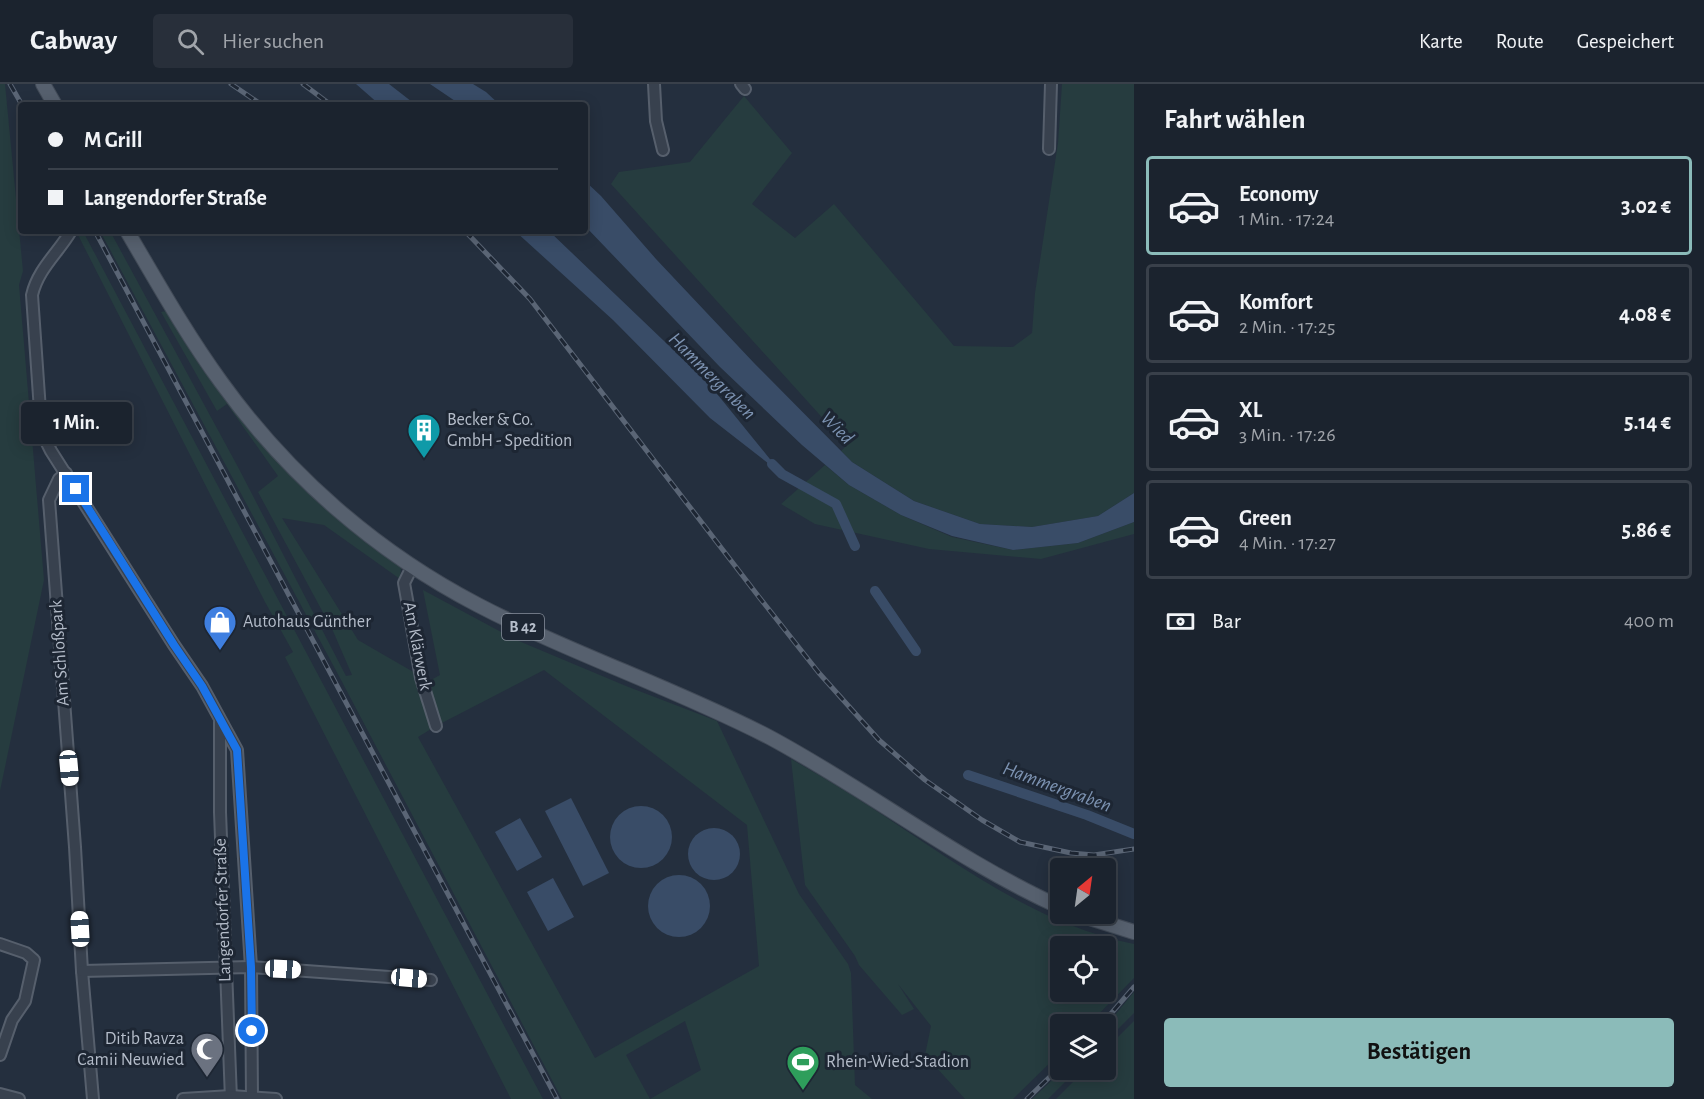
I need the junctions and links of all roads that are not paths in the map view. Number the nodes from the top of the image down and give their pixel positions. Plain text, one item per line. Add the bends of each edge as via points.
1 (43, 84) edge
2 (654, 84) edge
3 (1051, 84) edge
4 (53, 102) edge
5 (1049, 149) dead end
6 (663, 150) dead end
7 (69, 234) edge
8 (129, 234) edge
9 (66, 473) junction
10 (412, 567) junction
11 (220, 721) junction
12 (436, 726) dead end
13 (1050, 902) edge
14 (1109, 924) edge
15 (1134, 932) edge
16 (0, 944) edge
17 (251, 967) junction
18 (225, 968) junction
19 (82, 971) junction
20 (431, 980) dead end
21 (0, 1017) edge
22 (12, 1020) junction
23 (0, 1055) edge
24 (0, 1094) edge
25 (231, 1097) edge
26 (252, 1097) edge
27 (19, 1099) edge
28 (93, 1099) edge
29 (183, 1099) edge
30 (276, 1099) edge

1 - 4 main road
2 - 6 street via 656,121
3 - 5 street
7 - 9 street via 38,276 32,300 41,424 45,439
8 - 10 main road, B 42 via 207,363 261,433 327,501
9 - 11 street, Langendorfer Straße via 202,686
9 - 19 street, Am Schloßpark via 59,478 50,500
10 - 12 street, Am Klärwerk via 404,583 421,678
10 - 13 main road, B 42 via 507,620 767,736
11 - 17 street, Langendorfer Straße via 237,750
11 - 18 street, Langendorfer Straße
14 - 15 main road
16 - 22 street via 34,960 25,1001
17 - 18 street
17 - 20 street
17 - 26 street, Langendorfer Straße
18 - 19 street
18 - 25 street, Langendorfer Straße
19 - 28 street, Am Schloßpark
21 - 22 street
22 - 23 street
24 - 27 street
25 - 26 street
25 - 29 street
26 - 30 street

